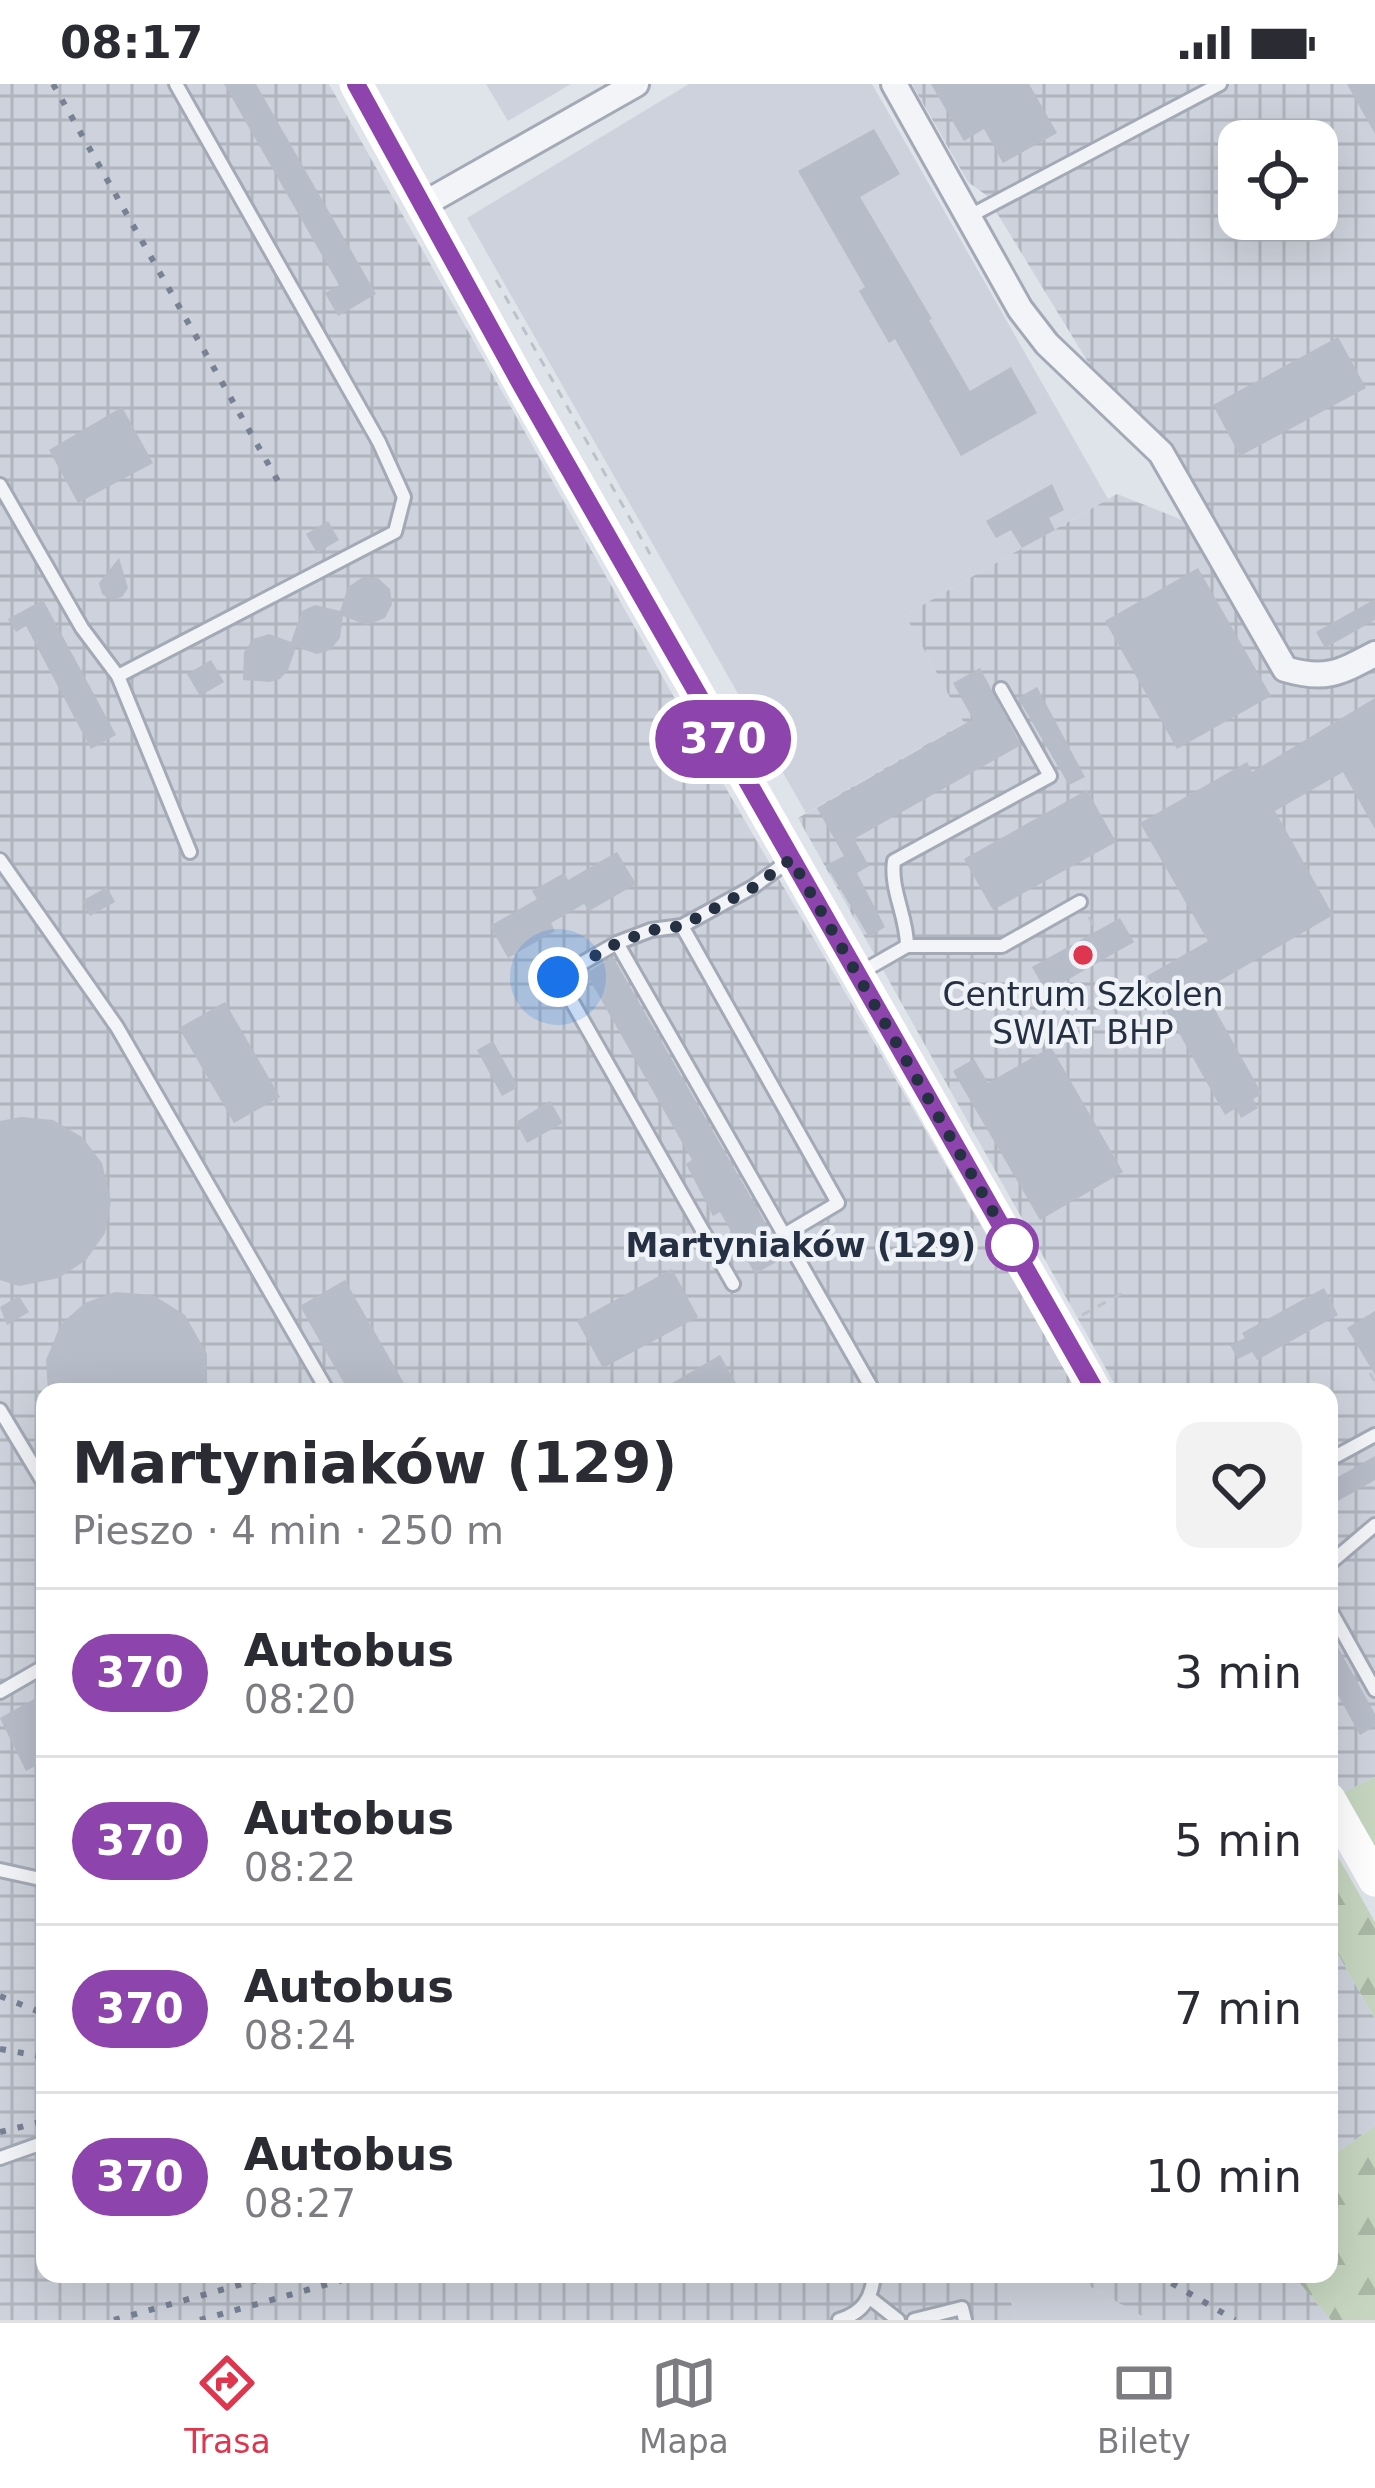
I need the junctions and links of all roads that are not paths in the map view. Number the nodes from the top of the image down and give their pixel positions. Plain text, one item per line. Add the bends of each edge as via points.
1 (176, 84) edge
2 (356, 84) edge
3 (636, 84) edge
4 (894, 84) edge
5 (1220, 84) edge
6 (424, 204) junction
7 (966, 218) junction
8 (0, 485) edge
9 (1375, 654) edge
10 (118, 676) junction
11 (1001, 689) dead end
12 (190, 852) dead end
13 (791, 859) junction
14 (0, 860) edge
15 (1080, 902) dead end
16 (682, 926) junction
17 (617, 943) junction
18 (907, 946) junction
19 (857, 974) junction
20 (784, 1235) junction
21 (733, 1284) dead end
22 (323, 1383) edge
23 (869, 1383) edge
24 (1091, 1383) edge
25 (0, 1410) edge
26 (1375, 1435) edge
27 (1338, 1455) edge
28 (36, 1470) edge
29 (1375, 1525) edge
30 (1338, 1556) edge
31 (1338, 1624) edge
32 (36, 1671) edge
33 (1375, 1690) edge
34 (0, 1692) edge
35 (1338, 1815) edge
36 (0, 1870) edge
37 (36, 1878) edge
38 (1375, 1880) edge
39 (36, 2145) edge
40 (0, 2158) edge
41 (872, 2283) edge
42 (870, 2298) junction
43 (839, 2320) edge
44 (898, 2320) edge
45 (914, 2320) edge
46 (965, 2320) edge

1 - 10 lane via 404,497 395,532
2 - 6 main road
3 - 6 street
4 - 7 street
5 - 7 lane
6 - 13 main road
7 - 9 street via 1038,333 1196,494 1285,669 1314,678
8 - 10 lane
10 - 12 lane
11 - 18 lane via 1050,776 894,861
13 - 16 lane
13 - 19 main road
14 - 22 lane via 117,1027
15 - 18 lane via 1001,946
16 - 17 lane
16 - 20 lane via 838,1203
17 - 20 lane
17 - 21 lane via 558,977
18 - 19 lane
19 - 24 main road
20 - 23 lane
25 - 28 lane
26 - 27 lane
29 - 30 lane
31 - 33 lane
32 - 34 lane
35 - 38 main road
36 - 37 lane
39 - 40 lane
41 - 42 lane
42 - 43 lane
42 - 44 lane
45 - 46 lane via 962,2308

